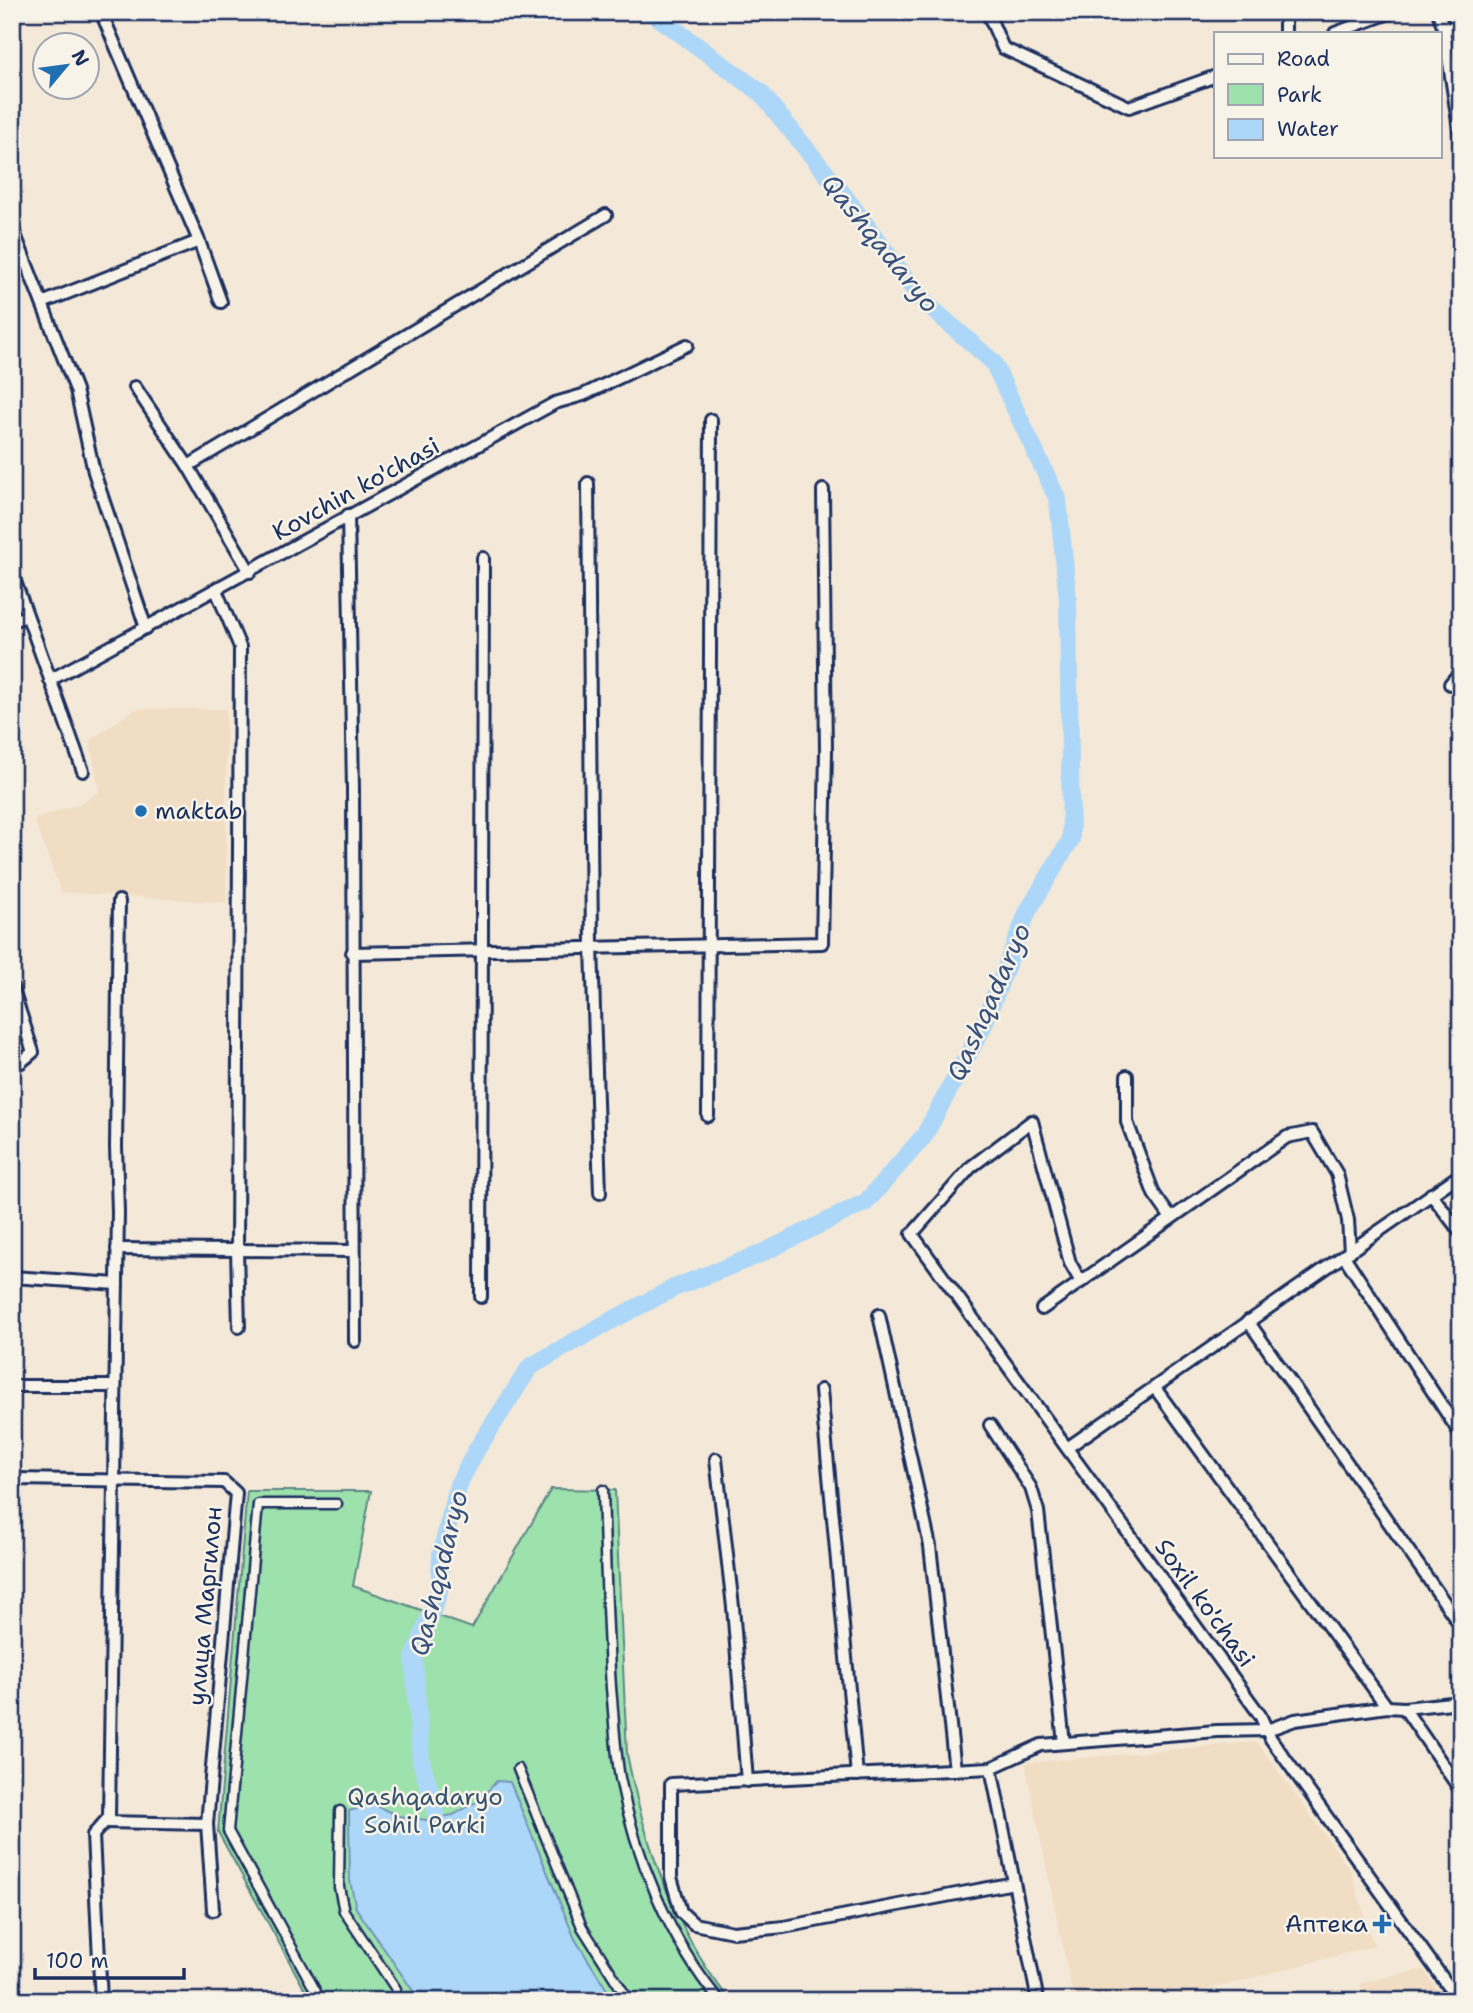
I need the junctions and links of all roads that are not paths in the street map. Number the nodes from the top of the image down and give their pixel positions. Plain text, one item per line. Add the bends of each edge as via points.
1 (102, 12) edge
2 (985, 12) edge
3 (1285, 12) edge
4 (1392, 12) edge
5 (1438, 12) edge
6 (1461, 24) edge
7 (1444, 30) junction
8 (1286, 32) edge
9 (1338, 32) edge
10 (1214, 77) edge
11 (1461, 142) edge
12 (606, 215) dead end
13 (12, 227) edge
14 (199, 241) junction
15 (221, 302) dead end
16 (42, 303) junction
17 (687, 345) dead end
18 (135, 387) dead end
19 (711, 420) dead end
20 (188, 466) junction
21 (588, 483) dead end
22 (823, 490) dead end
23 (348, 515) junction
24 (483, 558) dead end
25 (250, 572) junction
26 (12, 573) edge
27 (216, 590) junction
28 (27, 616) junction
29 (12, 621) edge
30 (146, 628) junction
31 (1461, 671) edge
32 (50, 680) junction
33 (1450, 684) dead end
34 (83, 771) dead end
35 (120, 901) dead end
36 (709, 946) junction
37 (593, 947) junction
38 (481, 950) junction
39 (352, 953) junction
40 (12, 987) edge
41 (12, 1060) edge
42 (1127, 1076) dead end
43 (708, 1116) dead end
44 (1461, 1174) edge
45 (600, 1193) dead end
46 (1431, 1195) junction
47 (1171, 1218) junction
48 (1461, 1233) edge
49 (117, 1249) junction
50 (237, 1250) junction
51 (354, 1251) junction
52 (1347, 1254) junction
53 (12, 1277) edge
54 (1081, 1282) junction
55 (117, 1283) junction
56 (481, 1297) dead end
57 (1042, 1309) dead end
58 (879, 1315) dead end
59 (1248, 1321) junction
60 (239, 1327) dead end
61 (355, 1341) dead end
62 (12, 1386) edge
63 (115, 1386) junction
64 (1155, 1388) junction
65 (821, 1390) dead end
66 (990, 1425) dead end
67 (1461, 1435) edge
68 (1066, 1448) junction
69 (716, 1459) dead end
70 (12, 1479) edge
71 (113, 1480) junction
72 (603, 1490) dead end
73 (337, 1504) dead end
74 (1461, 1626) edge
75 (1461, 1702) edge
76 (1387, 1707) junction
77 (1404, 1708) junction
78 (1267, 1730) junction
79 (1064, 1743) junction
80 (991, 1768) junction
81 (518, 1769) dead end
82 (955, 1770) junction
83 (857, 1775) junction
84 (747, 1780) junction
85 (1461, 1791) edge
86 (340, 1811) dead end
87 (105, 1822) junction
88 (207, 1824) junction
89 (1014, 1883) junction
90 (213, 1910) dead end
91 (396, 1989) dead end
92 (101, 2001) edge
93 (321, 2001) edge
94 (629, 2001) edge
95 (720, 2001) edge
96 (1038, 2001) edge
97 (1459, 2001) edge

1 - 14 street
2 - 10 street via 1003,48 1129,107
3 - 8 street
4 - 9 street
5 - 7 street
6 - 7 street
7 - 11 street
12 - 20 street
13 - 16 street
14 - 15 street
14 - 16 street
16 - 30 street via 76,390 94,471
17 - 23 street, Kovchin ko'chasi via 583,395 555,403
18 - 20 street
19 - 36 street
20 - 25 street
21 - 37 street
22 - 36 street via 826,752 822,943
23 - 25 street, Kovchin ko'chasi
23 - 39 street
24 - 38 street
25 - 27 street, Kovchin ko'chasi
26 - 28 street
27 - 30 street, Kovchin ko'chasi
27 - 50 street via 240,647
28 - 29 street
28 - 32 street
30 - 32 street, Kovchin ko'chasi
31 - 33 street
32 - 34 street
35 - 49 street
36 - 37 street
36 - 43 street
37 - 38 street
37 - 45 street
38 - 39 street
38 - 56 street
39 - 51 street
40 - 41 street via 33,1052 21,1062
42 - 47 street via 1126,1122 1154,1194
44 - 46 street
46 - 48 street
46 - 52 street
47 - 52 street via 1287,1137 1312,1132 1337,1174 1348,1220
47 - 54 street
49 - 50 street
49 - 55 street
50 - 51 street
50 - 60 street
51 - 61 street
52 - 59 street
52 - 67 street
53 - 55 street
54 - 57 street
54 - 68 street, Soxil ko'chasi via 1070,1263 1032,1121 971,1167 912,1234
55 - 63 street
58 - 82 street via 930,1546
59 - 64 street
59 - 74 street
62 - 63 street
63 - 71 street
64 - 68 street
64 - 76 street
65 - 83 street
66 - 79 street via 1031,1488 1038,1511
68 - 78 street, Soxil ko'chasi
69 - 84 street
70 - 71 street, улица Маргилон
71 - 87 street via 109,1817
71 - 88 street, улица Маргилон via 224,1482 236,1493
72 - 95 street via 607,1627 620,1777 659,1903 704,1982
73 - 93 street via 258,1504 228,1831
75 - 77 street
76 - 77 street
76 - 78 street via 1295,1720
77 - 85 street
78 - 79 street
78 - 97 street, Soxil ko'chasi
79 - 80 street via 1041,1745
80 - 82 street
80 - 89 street
81 - 94 street via 582,1927
82 - 83 street
83 - 84 street
84 - 89 street via 671,1784 671,1877 681,1912 694,1924 733,1932 784,1927
86 - 91 street via 344,1911
87 - 88 street
87 - 92 street via 93,1835
88 - 90 street, улица Маргилон
89 - 96 street

